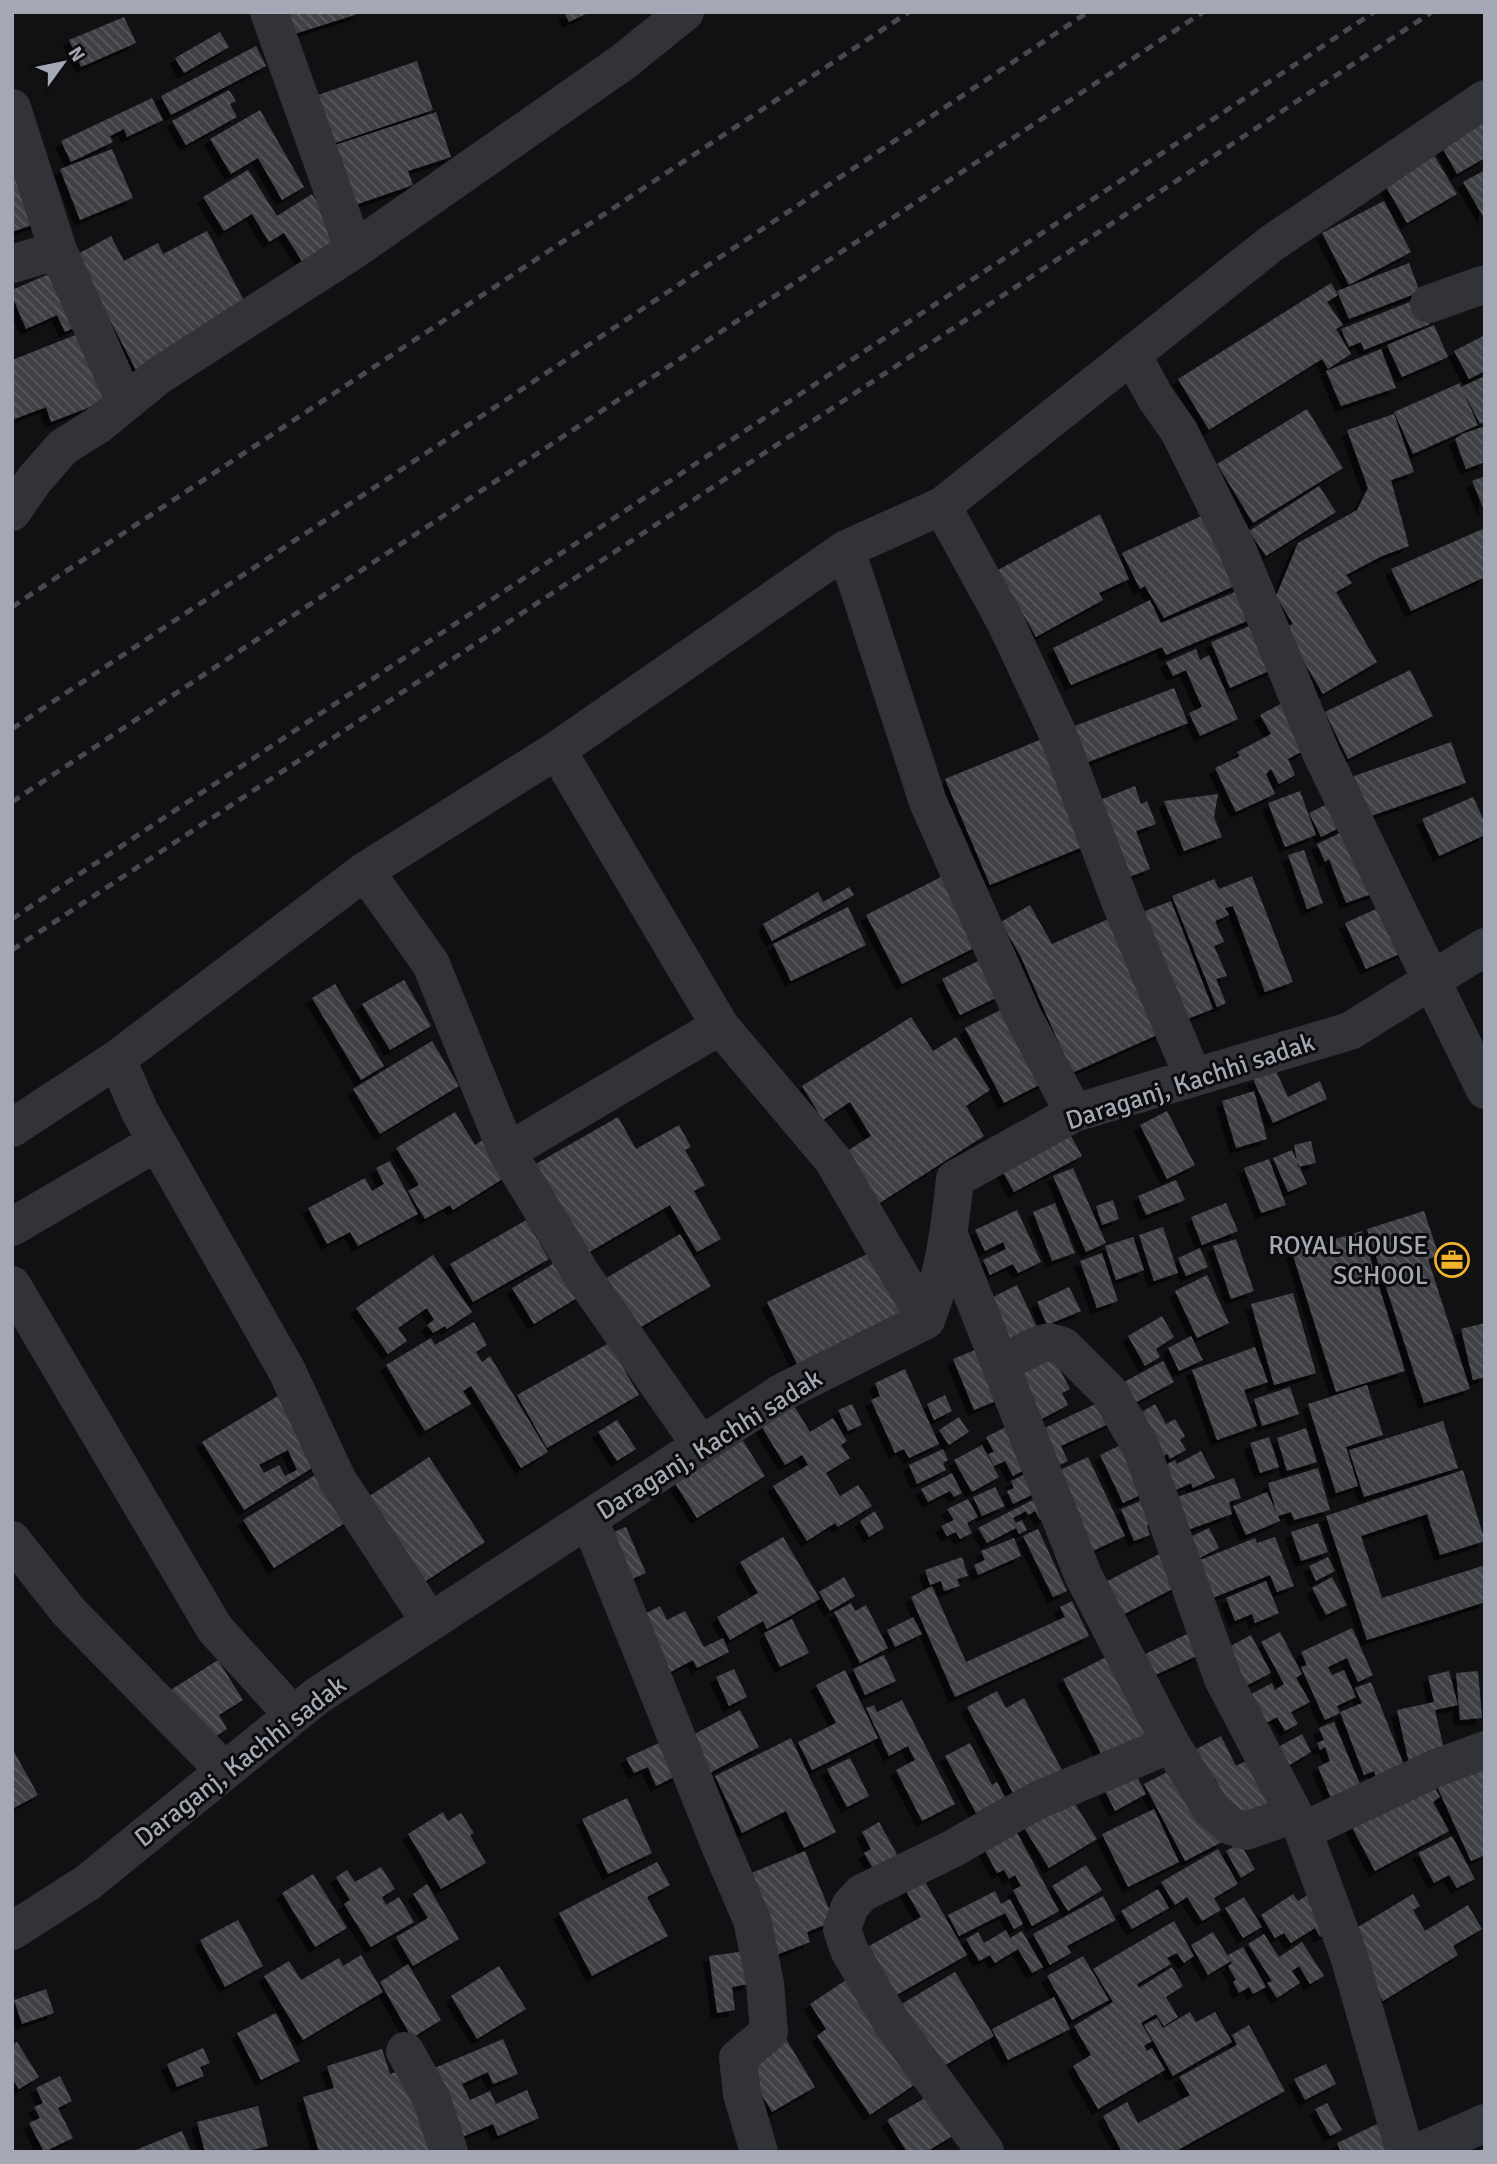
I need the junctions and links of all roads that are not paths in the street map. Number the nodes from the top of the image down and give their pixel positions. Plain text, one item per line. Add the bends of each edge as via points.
1 (269, 12) edge
2 (685, 12) edge
3 (1485, 99) edge
4 (12, 108) edge
5 (58, 250) junction
6 (354, 250) junction
7 (12, 264) edge
8 (1485, 286) edge
9 (1429, 304) dead end
10 (1133, 356) junction
11 (125, 402) junction
12 (942, 506) junction
13 (12, 512) edge
14 (846, 549) junction
15 (557, 750) junction
16 (365, 871) junction
17 (1485, 947) edge
18 (1431, 982) junction
19 (720, 1026) junction
20 (117, 1059) junction
21 (1193, 1077) junction
22 (1485, 1090) edge
23 (1074, 1113) junction
24 (12, 1128) edge
25 (158, 1142) junction
26 (507, 1152) junction
27 (12, 1227) edge
28 (949, 1235) junction
29 (12, 1285) edge
30 (926, 1320) junction
31 (1000, 1364) junction
32 (700, 1444) junction
33 (589, 1520) junction
34 (12, 1540) edge
35 (430, 1622) junction
36 (293, 1715) junction
37 (1171, 1744) junction
38 (1485, 1750) edge
39 (225, 1771) junction
40 (1298, 1823) junction
41 (12, 1931) edge
42 (405, 2051) dead end
43 (1485, 2123) edge
44 (985, 2151) edge
45 (449, 2152) edge
46 (759, 2152) edge
47 (1405, 2152) edge
48 (1419, 2152) edge

1 - 6 street
2 - 6 street via 623,62
3 - 10 street via 1272,243
4 - 5 street
5 - 7 street
5 - 11 street
6 - 11 street
8 - 9 street
10 - 12 street
10 - 18 street via 1179,431 1236,545 1321,753
11 - 13 street via 63,447
12 - 14 street
12 - 21 street via 1005,621 1057,732
14 - 15 street
14 - 23 street via 928,802 1023,1017
15 - 16 street
15 - 19 street
16 - 20 street
16 - 26 street via 431,964
17 - 18 street, Daraganj, Kachhi sadak
18 - 21 street, Daraganj, Kachhi sadak via 1350,1031
18 - 22 street
19 - 26 street
19 - 30 street via 832,1160
20 - 24 street
20 - 25 street
21 - 23 street, Daraganj, Kachhi sadak
23 - 28 street, Daraganj, Kachhi sadak via 955,1179
25 - 27 street
25 - 35 street via 287,1371 337,1479
26 - 32 street via 582,1275
28 - 30 street, Daraganj, Kachhi sadak
28 - 31 street
29 - 36 street via 215,1629
30 - 32 street, Daraganj, Kachhi sadak via 780,1393
31 - 37 street via 1083,1575
31 - 40 street via 1049,1342 1063,1346 1109,1392 1142,1447 1223,1679
32 - 33 street, Daraganj, Kachhi sadak
33 - 35 street, Daraganj, Kachhi sadak
33 - 46 street via 752,1920 769,2032 738,2058 742,2094
34 - 39 street via 69,1612
35 - 36 street, Daraganj, Kachhi sadak
36 - 39 street, Daraganj, Kachhi sadak
37 - 40 street via 1210,1809 1231,1826 1246,1830
37 - 44 street via 1037,1801 862,1893 850,1906 842,1929 849,1950 892,2023
38 - 40 street
39 - 41 street, Daraganj, Kachhi sadak via 87,1883
40 - 47 street via 1349,1956
42 - 45 street via 432,2100
43 - 48 street

